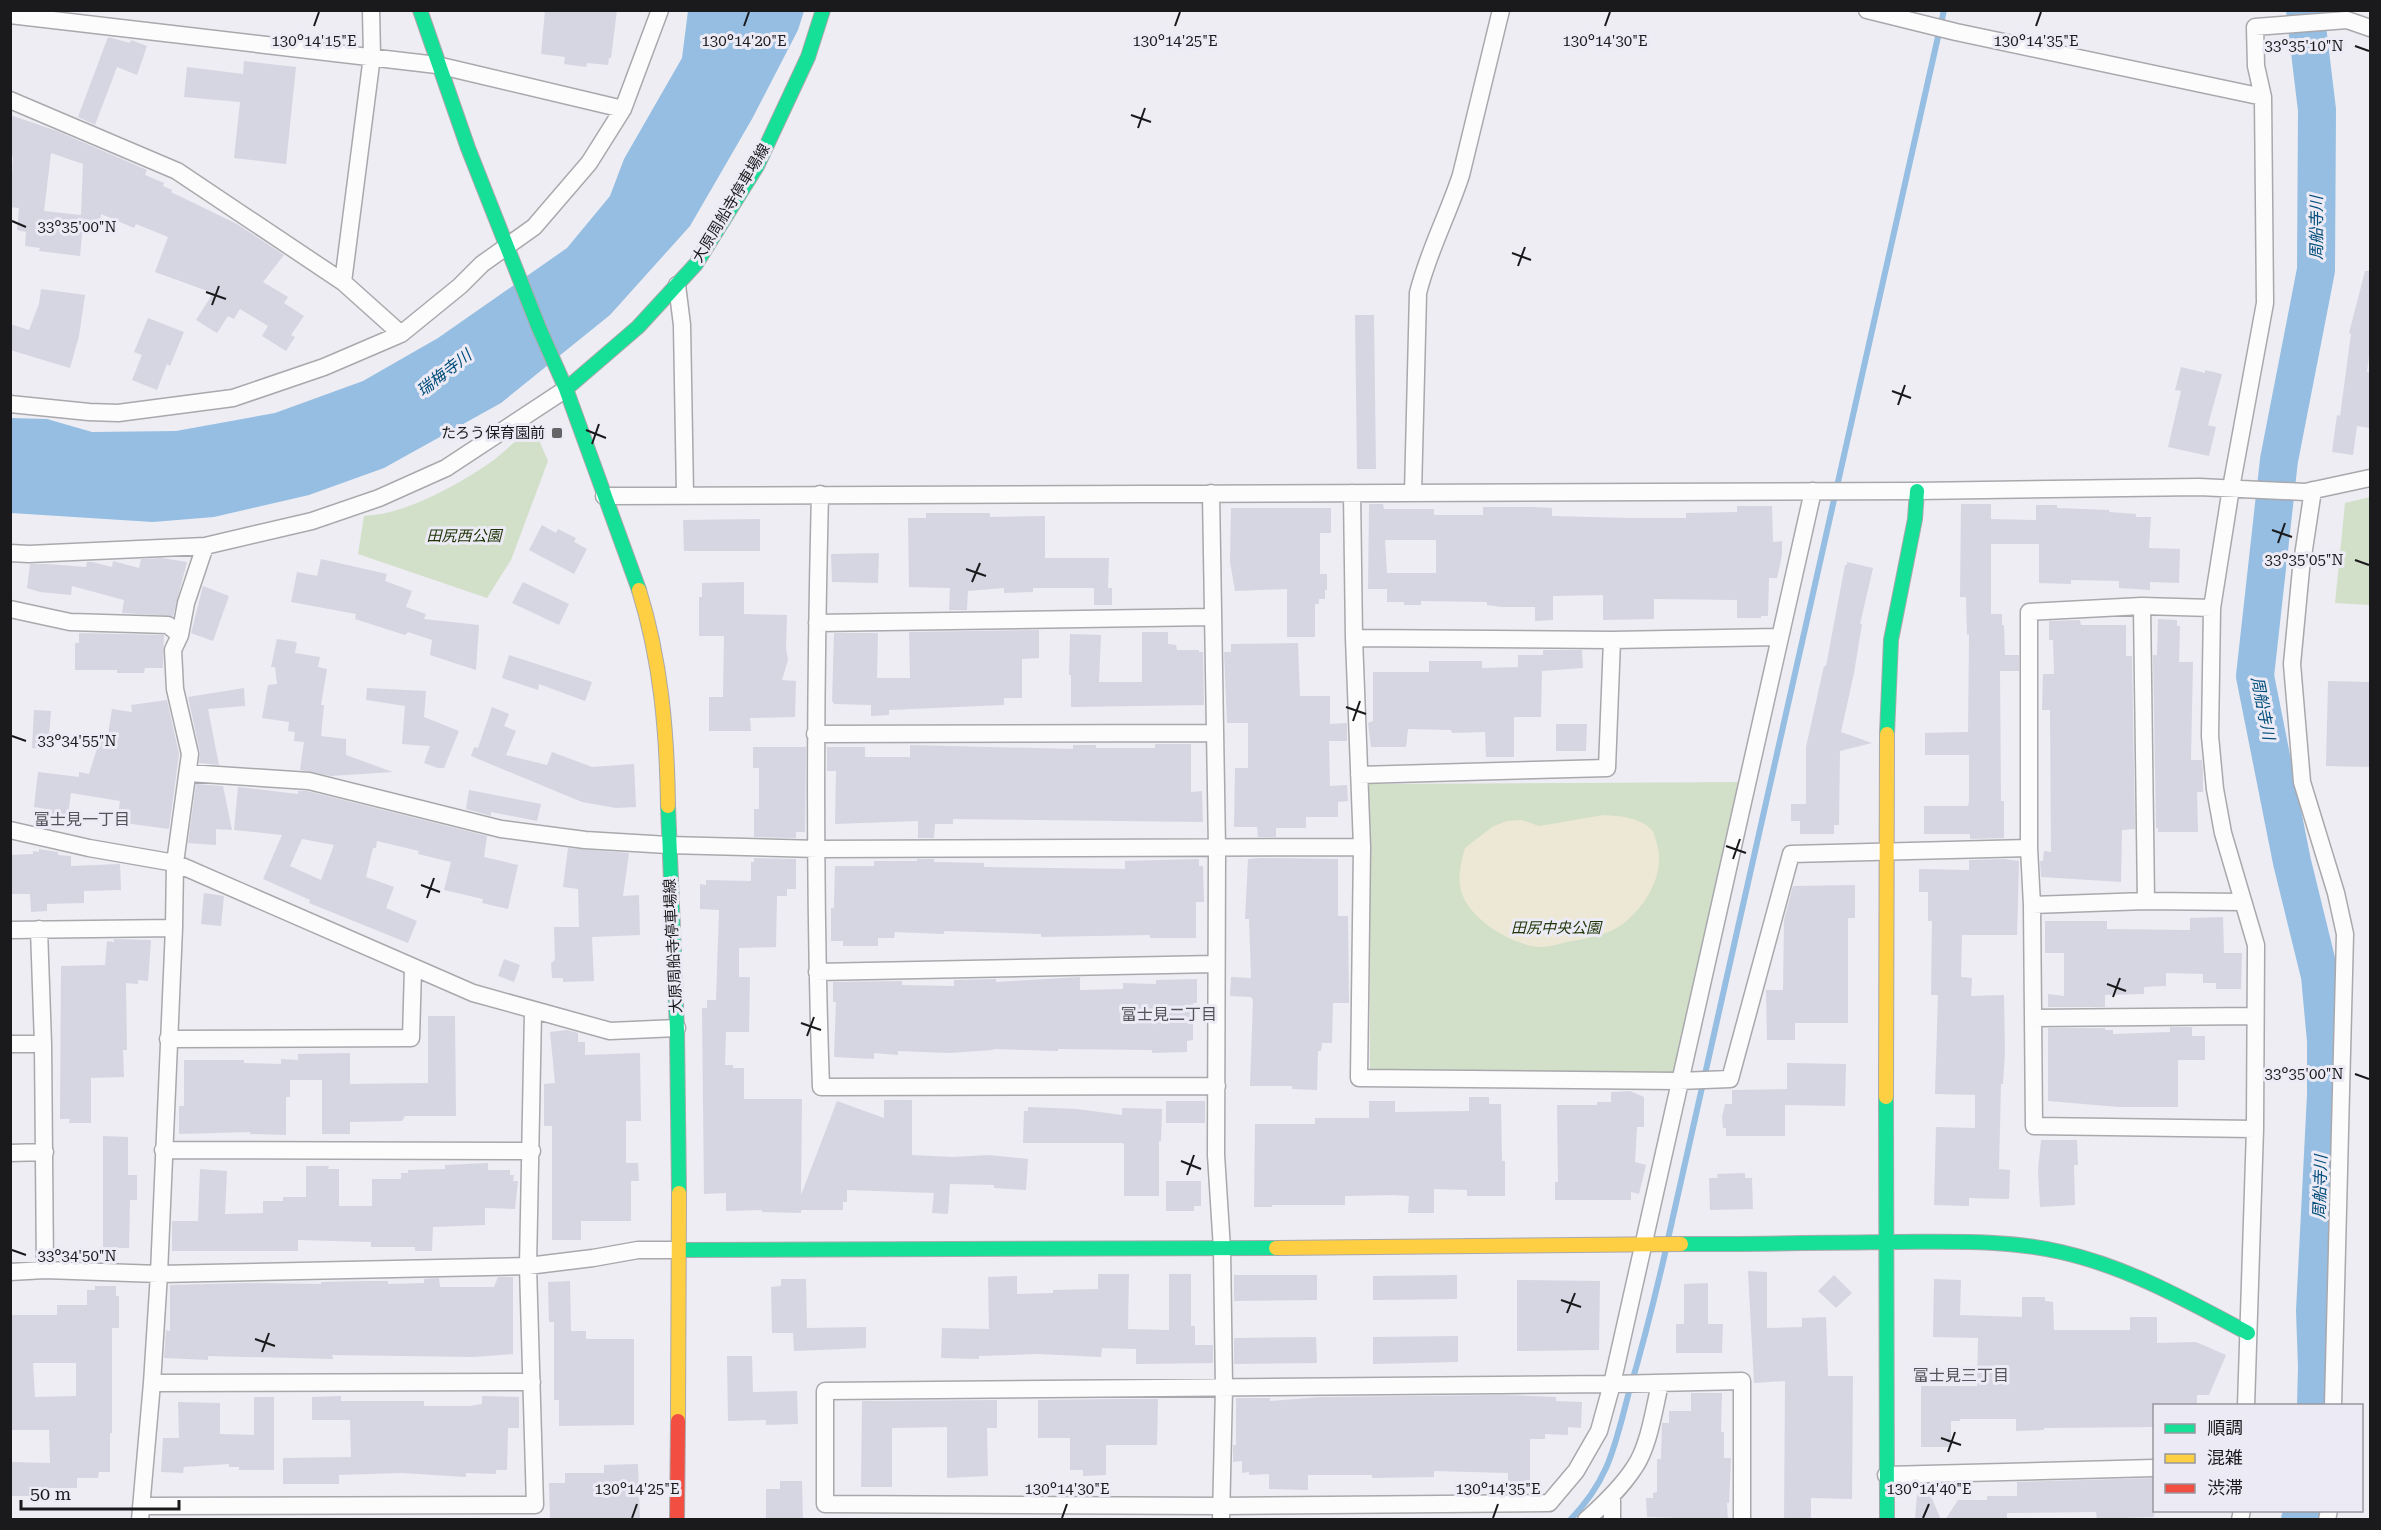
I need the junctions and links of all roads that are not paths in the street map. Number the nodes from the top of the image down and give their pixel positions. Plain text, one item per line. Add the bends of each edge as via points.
1 (371, 10) edge
2 (420, 10) edge
3 (660, 10) edge
4 (824, 10) edge
5 (1501, 10) edge
6 (1867, 10) edge
7 (10, 15) edge
8 (2370, 28) edge
9 (372, 56) junction
10 (437, 65) junction
11 (2263, 97) junction
12 (10, 100) edge
13 (623, 109) junction
14 (506, 248) junction
15 (343, 282) junction
16 (677, 285) junction
17 (401, 334) junction
18 (566, 389) junction
19 (10, 404) edge
20 (2370, 478) edge
21 (2235, 489) junction
22 (2309, 491) junction
23 (1813, 492) junction
24 (1917, 492) junction
25 (1211, 493) junction
26 (1352, 493) junction
27 (1413, 493) junction
28 (685, 495) junction
29 (820, 495) junction
30 (604, 496) junction
31 (205, 546) junction
32 (10, 553) edge
33 (2142, 606) junction
34 (2212, 608) junction
35 (10, 609) edge
36 (1212, 617) junction
37 (817, 623) junction
38 (180, 635) junction
39 (1779, 637) junction
40 (1354, 638) junction
41 (1612, 640) junction
42 (1214, 733) junction
43 (815, 734) junction
44 (188, 773) junction
45 (1359, 775) junction
46 (10, 830) edge
47 (668, 845) junction
48 (1362, 847) junction
49 (1217, 848) junction
50 (2029, 848) junction
51 (818, 849) junction
52 (1887, 852) junction
53 (175, 863) junction
54 (2146, 901) junction
55 (2243, 902) junction
56 (2032, 904) junction
57 (174, 928) junction
58 (39, 929) junction
59 (10, 930) edge
60 (1215, 964) junction
61 (413, 968) junction
62 (817, 972) junction
63 (533, 1011) junction
64 (2255, 1016) junction
65 (2033, 1017) junction
66 (677, 1028) junction
67 (168, 1039) junction
68 (10, 1044) edge
69 (43, 1044) junction
70 (1679, 1082) junction
71 (1217, 1086) junction
72 (2255, 1129) junction
73 (163, 1150) junction
74 (532, 1151) junction
75 (45, 1152) junction
76 (10, 1153) edge
77 (1886, 1243) junction
78 (1643, 1245) junction
79 (1222, 1249) junction
80 (679, 1250) junction
81 (528, 1266) junction
82 (45, 1270) junction
83 (10, 1272) edge
84 (159, 1274) junction
85 (2248, 1333) junction
86 (532, 1382) junction
87 (152, 1383) junction
88 (1612, 1384) junction
89 (1660, 1384) junction
90 (1224, 1387) junction
91 (2246, 1404) edge
92 (2333, 1404) edge
93 (2153, 1468) edge
94 (1886, 1474) junction
95 (1612, 1496) junction
96 (141, 1513) edge
97 (1220, 1513) edge
98 (677, 1520) edge
99 (1587, 1520) edge
100 (1612, 1520) edge
101 (1742, 1520) edge
102 (1887, 1520) edge

1 - 9 street
2 - 10 street, 大原周船寺停車場線
3 - 13 street
4 - 16 street, 大原周船寺停車場線 via 808,57 756,166 696,264
5 - 27 street via 1461,175 1418,293
6 - 11 street
7 - 9 street
8 - 11 street via 2346,20 2255,27 2256,66
9 - 10 street
9 - 15 street
10 - 13 street
10 - 14 street, 大原周船寺停車場線
11 - 21 street via 2265,303
12 - 15 street via 177,171
13 - 14 street via 589,163 534,226
14 - 17 street
14 - 18 street, 大原周船寺停車場線
15 - 17 street
16 - 18 street, 大原周船寺停車場線 via 638,327
16 - 28 street via 682,325
17 - 19 street via 324,367 233,398 118,413
18 - 30 street, 大原周船寺停車場線
18 - 31 street via 446,468 379,498 312,521
20 - 22 street
21 - 22 street
21 - 24 street
21 - 34 street
22 - 92 street via 2292,664 2302,782 2345,934
23 - 24 street
23 - 27 street
23 - 39 street
24 - 52 street via 1891,640
25 - 26 street
25 - 29 street
25 - 36 street
26 - 27 street
26 - 40 street
28 - 29 street
28 - 30 street
29 - 37 street
30 - 47 street, 大原周船寺停車場線 via 646,615 658,668 667,731
31 - 32 street
31 - 38 street
33 - 34 street
33 - 50 street via 2029,612
33 - 54 street
34 - 55 street via 2210,736 2215,789
35 - 38 street via 70,622 168,625
36 - 37 street
36 - 42 street
37 - 43 street
38 - 44 street via 173,650 175,688 190,754
39 - 41 street
39 - 70 street
40 - 41 street
40 - 45 street
41 - 45 street via 1606,768
42 - 43 street
42 - 49 street
43 - 51 street
44 - 47 street via 309,782 501,829
44 - 53 street
45 - 48 street
46 - 53 street
47 - 51 street
47 - 66 street, 大原周船寺停車場線
48 - 49 street
48 - 70 street via 1359,1078
49 - 51 street
49 - 60 street
50 - 52 street
50 - 56 street
51 - 62 street
52 - 70 street via 1791,854 1730,1079
52 - 77 street
53 - 57 street
53 - 61 street
54 - 55 street
54 - 56 street
55 - 64 street via 2256,945
56 - 65 street
57 - 58 street
57 - 67 street
58 - 59 street
58 - 69 street
60 - 62 street
60 - 71 street
61 - 63 street via 473,993
61 - 67 street via 411,1038
62 - 71 street via 822,1087
63 - 66 street via 610,1031
63 - 74 street
64 - 65 street
64 - 72 street
65 - 72 street via 2034,1126
66 - 80 street, 大原周船寺停車場線
67 - 73 street
68 - 69 street
69 - 75 street
70 - 78 street
71 - 79 street via 1216,1155
72 - 85 street
73 - 74 street
73 - 84 street
74 - 81 street
75 - 76 street
75 - 82 street
77 - 78 street
77 - 85 street via 1995,1244 2062,1251 2108,1264
77 - 94 street
78 - 79 street
78 - 88 street
79 - 80 street
79 - 90 street
80 - 81 street via 638,1250
80 - 98 street, 大原周船寺停車場線
81 - 84 street
81 - 86 street
82 - 83 street
82 - 84 street
84 - 87 street
85 - 91 street
86 - 87 street
86 - 96 street via 535,1505
87 - 96 street
88 - 89 street
88 - 90 street
88 - 97 street via 1599,1431 1576,1471 1548,1503
89 - 95 street via 1650,1428 1635,1467
89 - 101 street via 1742,1381
90 - 97 street
90 - 97 street via 825,1391 825,1504
93 - 94 street
94 - 102 street
95 - 99 street
95 - 100 street

